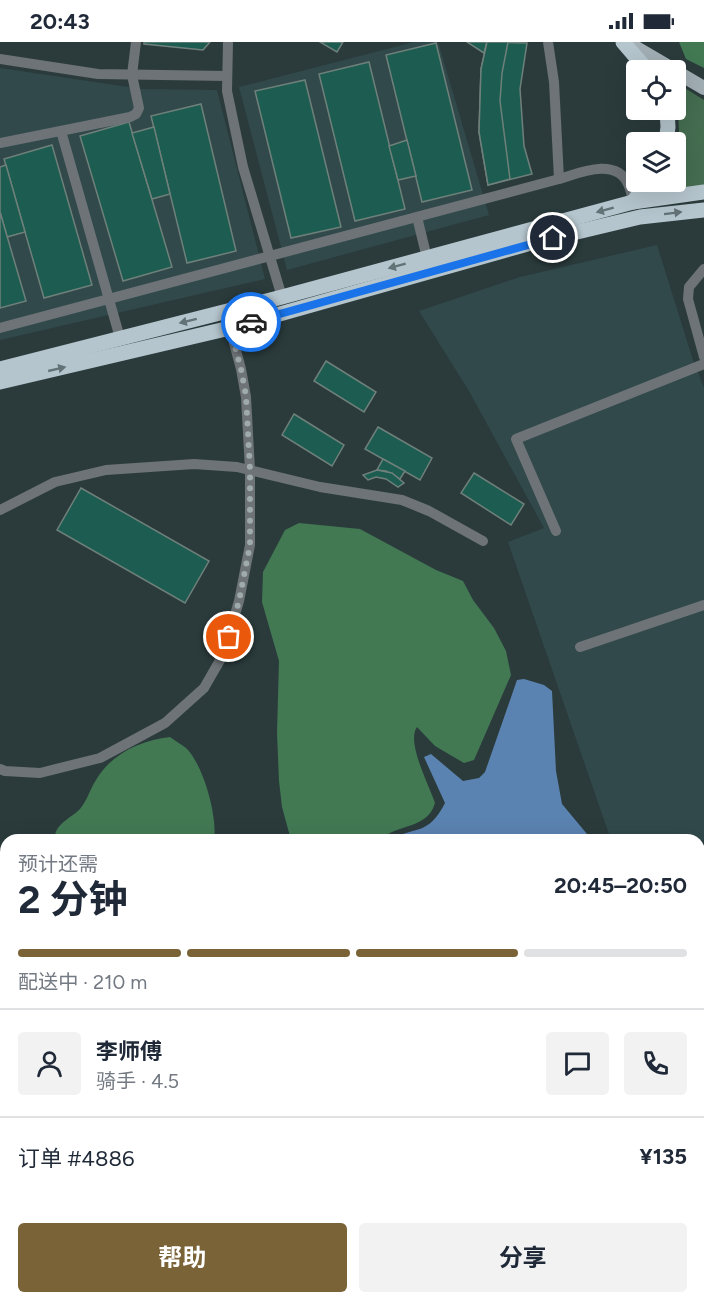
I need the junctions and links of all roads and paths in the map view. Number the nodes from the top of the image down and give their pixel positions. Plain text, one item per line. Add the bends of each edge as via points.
1 (136, 42) edge
2 (228, 42) edge
3 (548, 42) edge
4 (624, 42) edge
5 (0, 59) edge
6 (639, 60) edge
7 (656, 60) edge
8 (132, 75) junction
9 (227, 76) junction
10 (686, 77) edge
11 (704, 88) edge
12 (61, 131) junction
13 (0, 144) edge
14 (559, 179) junction
15 (640, 192) edge
16 (704, 192) edge
17 (633, 202) junction
18 (704, 210) edge
19 (417, 217) junction
20 (270, 256) junction
21 (428, 258) junction
22 (704, 269) edge
23 (282, 297) junction
24 (109, 299) junction
25 (0, 328) edge
26 (230, 328) junction
27 (120, 338) junction
28 (704, 357) edge
29 (704, 364) edge
30 (0, 369) edge
31 (0, 382) edge
32 (250, 470) junction
33 (0, 510) edge
34 (556, 531) dead end
35 (483, 541) dead end
36 (704, 605) edge
37 (580, 647) dead end
38 (0, 769) edge

1 - 8 street
2 - 9 street
3 - 14 street
4 - 6 highway
4 - 7 main road
5 - 8 street via 98,74
8 - 9 street
8 - 12 street via 140,108 136,114
9 - 20 street via 243,167
10 - 11 main road
12 - 13 street
12 - 24 street
14 - 17 street via 593,168 606,169 624,178
14 - 19 street
15 - 17 highway
16 - 17 highway
17 -> 21 highway
26 -> 18 highway via 531,243 640,217
19 - 20 street
19 - 21 street
20 - 23 street
20 - 24 street
21 -> 23 highway
22 - 28 street via 689,287 688,299
23 -> 27 highway
24 - 25 street
24 - 27 street
31 -> 26 highway
26 - 32 street via 246,396
27 - 30 highway
29 - 34 street via 516,439
32 - 33 street via 194,464 106,470 55,482
32 - 35 street via 320,487 402,500
32 - 38 street via 250,545 239,601 223,655 204,688 165,723 100,758 40,773
36 - 37 street

